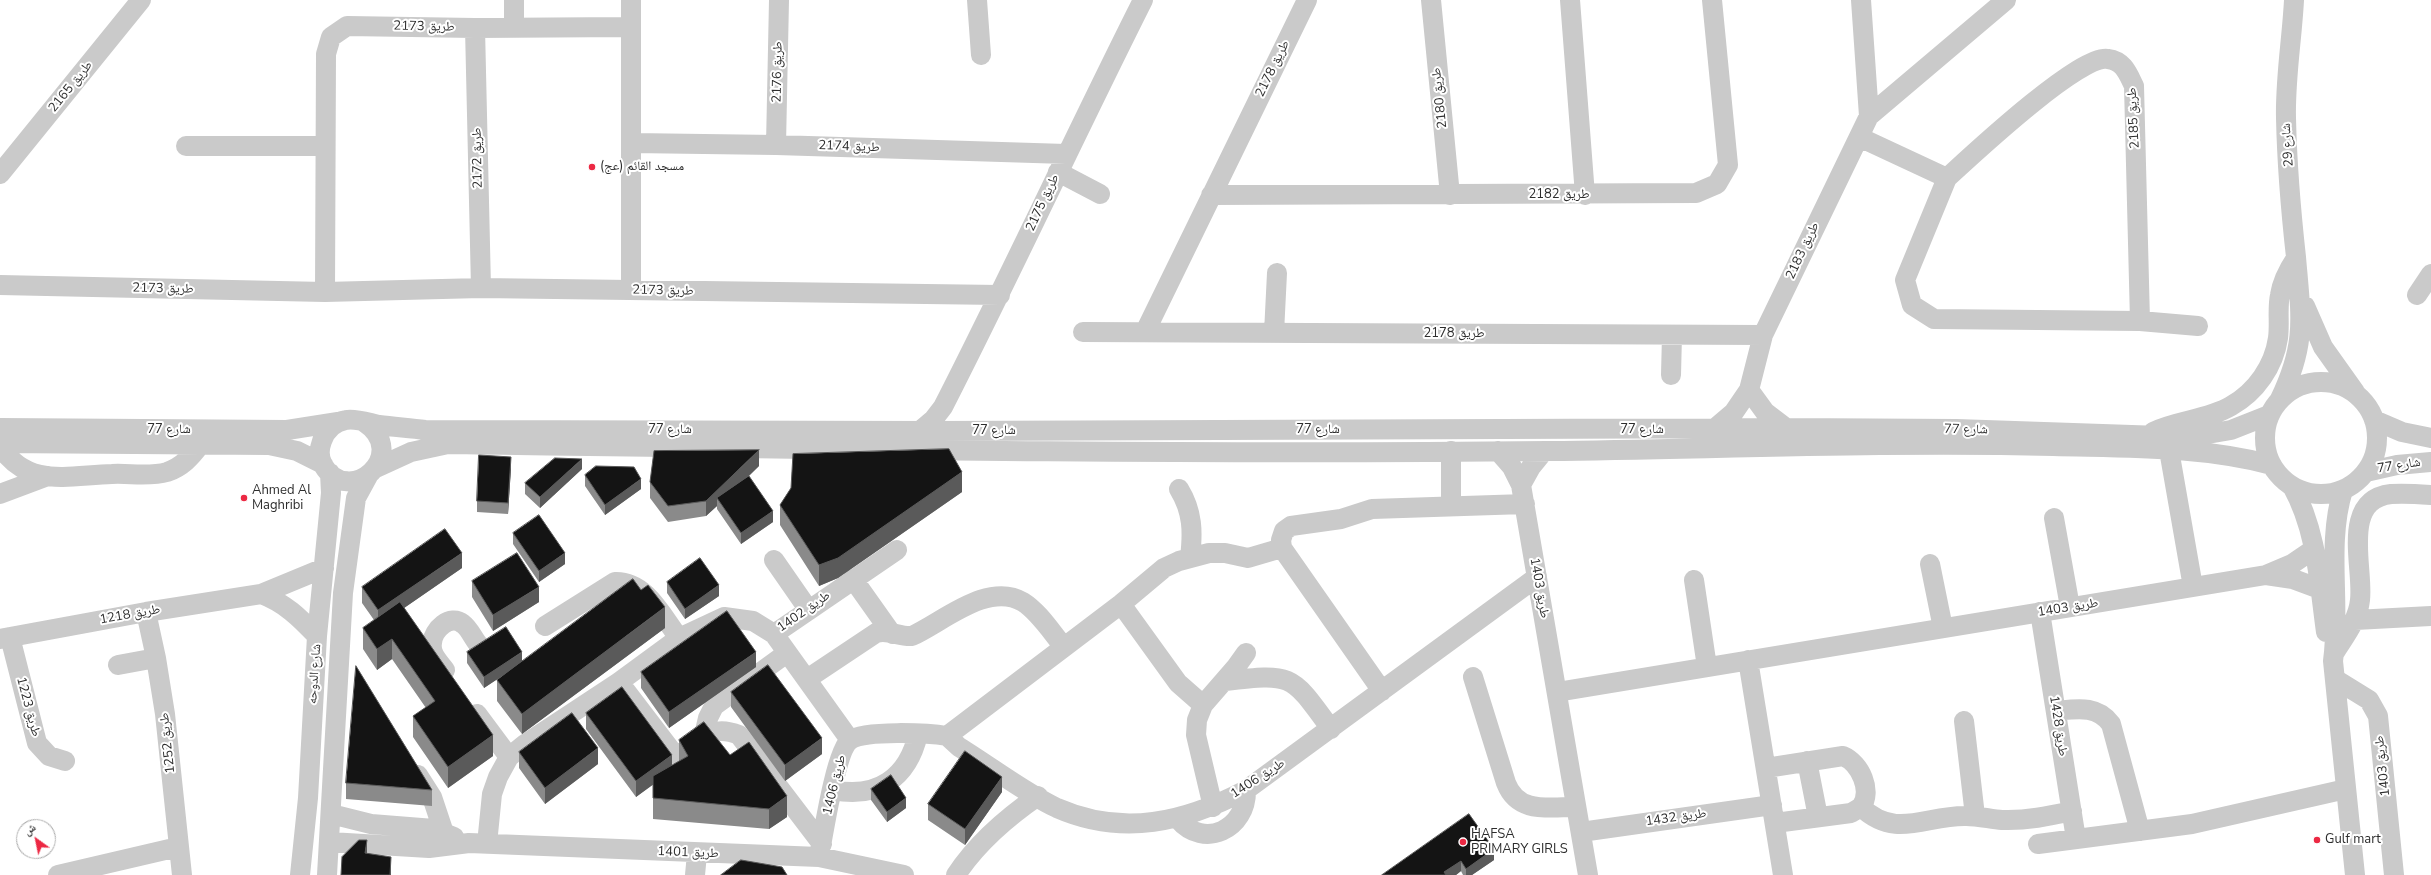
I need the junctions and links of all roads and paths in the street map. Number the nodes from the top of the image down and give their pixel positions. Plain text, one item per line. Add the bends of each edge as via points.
1 (141, 0) edge
2 (514, 0) edge
3 (630, 0) edge
4 (780, 0) edge
5 (977, 0) edge
6 (1143, 0) edge
7 (1307, 0) edge
8 (1431, 0) edge
9 (1570, 0) edge
10 (1712, 0) edge
11 (1861, 0) edge
12 (2006, 0) edge
13 (2294, 0) edge
14 (629, 27) junction
15 (475, 28) junction
16 (514, 28) junction
17 (981, 55) dead end
18 (1869, 116) junction
19 (1859, 137) junction
20 (632, 143) junction
21 (776, 145) junction
22 (186, 146) dead end
23 (325, 146) junction
24 (1062, 163) junction
25 (3, 166) edge
26 (1947, 178) junction
27 (1100, 194) dead end
28 (1211, 195) junction
29 (1450, 195) junction
30 (1585, 195) junction
31 (2296, 258) junction
32 (1277, 273) dead end
33 (2431, 274) edge
34 (0, 285) edge
35 (481, 288) junction
36 (631, 290) junction
37 (2300, 290) junction
38 (325, 292) junction
39 (1000, 295) junction
40 (2417, 295) dead end
41 (2140, 321) junction
42 (2198, 326) dead end
43 (1083, 332) dead end
44 (1145, 332) junction
45 (1274, 333) junction
46 (1672, 335) junction
47 (1763, 335) junction
48 (1671, 375) dead end
49 (1749, 390) junction
50 (2359, 396) junction
51 (943, 407) junction
52 (2275, 407) junction
53 (2374, 420) junction
54 (338, 422) junction
55 (364, 422) junction
56 (0, 428) edge
57 (1786, 428) junction
58 (1714, 429) junction
59 (920, 431) junction
60 (958, 431) junction
61 (2146, 435) junction
62 (2431, 438) edge
63 (0, 444) edge
64 (200, 445) junction
65 (2169, 450) junction
66 (1451, 451) junction
67 (1498, 451) junction
68 (1544, 451) junction
69 (2431, 462) edge
70 (2272, 465) junction
71 (326, 469) junction
72 (372, 472) junction
73 (2366, 472) junction
74 (48, 476) junction
75 (1521, 485) junction
76 (2292, 486) junction
77 (1179, 489) dead end
78 (2343, 490) junction
79 (0, 494) edge
80 (2431, 494) edge
81 (1525, 504) junction
82 (1451, 506) junction
83 (2054, 518) dead end
84 (1282, 548) junction
85 (2314, 549) junction
86 (897, 550) dead end
87 (1190, 558) junction
88 (774, 560) dead end
89 (1930, 564) dead end
90 (324, 568) junction
91 (2266, 575) junction
92 (1537, 577) junction
93 (853, 579) junction
94 (1694, 580) dead end
95 (2193, 587) junction
96 (2320, 589) junction
97 (261, 594) junction
98 (1121, 604) junction
99 (2070, 607) junction
100 (808, 609) junction
101 (146, 612) junction
102 (2040, 612) junction
103 (2431, 616) edge
104 (2355, 620) junction
105 (545, 626) dead end
106 (1943, 628) junction
107 (774, 634) junction
108 (892, 634) junction
109 (317, 636) junction
110 (5, 638) edge
111 (679, 638) junction
112 (478, 644) edge
113 (1064, 647) junction
114 (787, 653) junction
115 (1246, 653) dead end
116 (340, 657) junction
117 (156, 658) junction
118 (1748, 660) junction
119 (2334, 664) junction
120 (118, 665) dead end
121 (1707, 667) junction
122 (1472, 677) dead end
123 (807, 680) junction
124 (1225, 681) junction
125 (357, 682) edge
126 (618, 682) junction
127 (1382, 691) junction
128 (1557, 692) junction
129 (1203, 705) junction
130 (2056, 711) junction
131 (1964, 721) dead end
132 (1331, 729) junction
133 (918, 734) junction
134 (704, 735) junction
135 (948, 736) junction
136 (850, 740) junction
137 (509, 757) junction
138 (407, 759) edge
139 (1806, 761) junction
140 (65, 762) dead end
141 (1766, 768) junction
142 (2346, 789) junction
143 (833, 790) junction
144 (1246, 790) junction
145 (1038, 796) junction
146 (308, 798) junction
147 (1214, 807) junction
148 (1576, 807) junction
149 (1862, 807) junction
150 (2072, 811) junction
151 (331, 814) junction
152 (1773, 814) junction
153 (1975, 816) junction
154 (1818, 817) junction
155 (1178, 819) junction
156 (2140, 831) junction
157 (1581, 832) junction
158 (444, 833) junction
159 (2076, 839) junction
160 (330, 842) junction
161 (478, 843) junction
162 (2038, 844) dead end
163 (178, 847) junction
164 (820, 851) junction
165 (697, 854) junction
166 (58, 875) edge
167 (182, 875) edge
168 (300, 875) edge
169 (327, 875) edge
170 (695, 875) edge
171 (904, 875) edge
172 (956, 875) edge
173 (1588, 875) edge
174 (1783, 875) edge
175 (2355, 875) edge
176 (2394, 875) edge

1 - 25 street, طريق 2165
2 - 16 street
3 - 14 street
4 - 21 street, طريق 2176
5 - 17 street
6 - 24 street, طريق 2175
7 - 28 street, طريق 2178
8 - 29 street, طريق 2180
9 - 30 street
10 - 30 street, طريق 2182 via 1728,165 1717,184 1696,193
11 - 18 street, طريق 2183
12 - 18 street, طريق 2183
13 - 31 street, شارع 29 via 2286,117
14 - 16 street, طريق 2173
14 - 20 street
15 - 16 street, طريق 2173
15 - 23 street, طريق 2173 via 347,26 332,37 326,54
15 - 35 street, طريق 2172
18 - 19 street, طريق 2183
19 - 26 street
19 - 47 street, طريق 2183
20 - 21 street, طريق 2174
20 - 36 street
21 - 24 street, طريق 2174
22 - 23 street
23 - 38 street, طريق 2173
24 - 27 street
24 - 39 street, طريق 2175
26 - 41 street, طريق 2185 via 1905,280 1912,305 1934,319
26 - 41 street, طريق 2185 via 2008,124 2090,62 2108,58 2124,66 2134,86
28 - 29 street, طريق 2182
28 - 44 street, طريق 2178
29 - 30 street, طريق 2182
31 - 37 street, شارع 29
31 - 61 street via 2280,295 2278,339 2274,356 2257,385 2231,407 2215,414 2171,424
32 - 45 street
33 - 40 street
34 - 38 street, طريق 2173
35 - 36 street, طريق 2173
35 - 38 street, طريق 2173
36 - 39 street, طريق 2173
37 - 50 street, شارع 29 via 2323,347
37 - 52 street, شارع 29 via 2299,346 2292,370
39 - 51 street, طريق 2175
41 - 42 street, طريق 2185
43 - 44 street, طريق 2178
44 - 45 street, طريق 2178
45 - 46 street, طريق 2178
46 - 47 street, طريق 2178
46 - 48 street
47 - 49 street, طريق 2183
49 - 57 street via 1765,412
49 - 58 street, طريق 2183 via 1734,412
50 - 52 street via 2344,386 2310,382 2294,388
50 - 53 street
51 - 59 street, طريق 2175
51 - 60 street via 948,420
52 - 61 street, شارع 77 via 2251,424 2211,435
52 - 70 street via 2265,432 2266,449
53 - 62 street, شارع 77 via 2402,432
53 - 73 street via 2377,447
54 - 55 street
54 - 56 street, شارع 77 via 287,430
54 - 71 street via 324,436 320,455
55 - 59 street, شارع 77 via 425,430
55 - 72 street via 372,427 381,442 382,451
57 - 58 street, شارع 77
57 - 61 street, شارع 77 via 1956,429
58 - 60 street, شارع 77
59 - 60 street, شارع 77
63 - 64 street, شارع 77
63 - 74 street via 19,466 36,474
64 - 71 street, شارع 77 via 284,447 297,451
64 - 74 street via 191,457 166,472
65 - 68 street, شارع 77 via 1958,444
65 - 70 street, شارع 77 via 2231,455
65 - 95 street
66 - 67 street, شارع 77
66 - 72 street, شارع 77 via 951,450 448,444 411,452
66 - 82 street
67 - 68 street, شارع 77
67 - 75 street, طريق 1403 via 1512,467
68 - 75 street
69 - 73 street, شارع 77 via 2397,465
70 - 76 street via 2280,477
71 - 72 street via 338,479 348,481 359,480
71 - 90 street, شارع الدوحه via 331,493
72 - 116 street, شارع الدوحه via 356,498 343,592
73 - 78 street
74 - 79 street
75 - 81 street, طريق 1403
76 - 78 street via 2304,492 2317,494
76 - 85 street via 2307,516
77 - 87 street via 1186,500 1192,524
78 - 119 street via 2336,518
80 - 104 street via 2390,494 2371,504 2364,511 2358,531 2360,600
81 - 82 street
81 - 92 street, طريق 1403
82 - 84 street via 1382,508 1341,519 1291,526 1283,535
83 - 99 street
84 - 87 street via 1255,557 1217,552
84 - 127 street
85 - 91 street, طريق 1403 via 2292,564
85 - 96 street
86 - 93 street, طريق 1402
87 - 98 street via 1164,568
88 - 100 street
89 - 106 street
90 - 97 street, طريق 1218
90 - 109 street, شارع الدوحه
91 - 95 street, طريق 1403
91 - 96 street, طريق 1403 via 2293,579
92 - 127 street, طريق 1406
92 - 128 street, طريق 1403
93 - 100 street, طريق 1402
93 - 108 street
94 - 121 street
95 - 99 street, طريق 1403
96 - 119 street via 2327,643
97 - 101 street, طريق 1218
97 - 109 street via 286,606
98 - 113 street
98 - 129 street via 1178,682
99 - 102 street, طريق 1403
100 - 107 street, طريق 1402
101 - 110 street, طريق 1218
101 - 117 street, طريق 1252
102 - 106 street, طريق 1403
102 - 130 street, طريق 1428
103 - 104 street
104 - 119 street
105 - 111 street via 615,582 625,582 643,591
106 - 118 street, طريق 1403
107 - 111 street via 753,621 724,617
107 - 114 street
108 - 113 street via 906,637 917,633 983,598 997,595 1023,602 1034,611
108 - 123 street via 876,633
109 - 146 street, شارع الدوحه
110 - 140 street, طريق 1223 via 37,743 49,756
111 - 126 street
112 - 137 street via 462,623 444,622 435,632 433,655
113 - 135 street
114 - 123 street
114 - 134 street via 714,706
115 - 124 street
116 - 125 street
116 - 151 street, شارع الدوحه
117 - 120 street
117 - 163 street, طريق 1252 via 166,714
118 - 121 street, طريق 1403
118 - 141 street
119 - 142 street
119 - 176 street, طريق 1403 via 2369,700 2378,716
121 - 128 street, طريق 1403
122 - 148 street via 1513,798 1531,806
123 - 136 street
124 - 129 street
124 - 132 street via 1273,677 1293,682 1306,694
126 - 134 street via 674,754 682,754
126 - 137 street
127 - 132 street, طريق 1406
128 - 148 street, طريق 1403
129 - 147 street via 1197,720 1196,735
130 - 150 street, طريق 1428
130 - 156 street via 2092,710 2111,724
131 - 153 street
132 - 144 street, طريق 1406
133 - 135 street, طريق 1406
133 - 136 street, طريق 1406 via 867,734
133 - 143 street via 909,761 889,782 862,792
134 - 164 street via 719,731 739,735
135 - 145 street, طريق 1406 via 959,747
136 - 143 street, طريق 1406 via 840,755
137 - 161 street via 498,777
138 - 158 street via 432,798
139 - 141 street
139 - 149 street via 1837,756 1854,762 1866,792
139 - 154 street
141 - 152 street
142 - 156 street via 2192,824
142 - 175 street
143 - 164 street, طريق 1406
144 - 147 street, طريق 1406
144 - 155 street via 1244,810 1231,826 1221,831 1192,831
145 - 155 street, طريق 1406 via 1057,807 1093,820 1130,822
145 - 172 street via 1020,808 987,838
146 - 160 street via 315,820
146 - 168 street, شارع الدوحه
147 - 155 street, طريق 1406
148 - 157 street, طريق 1403
149 - 153 street via 1877,819 1896,824 1917,824 1955,816
149 - 154 street via 1851,813
150 - 153 street via 2016,820
150 - 159 street, طريق 1428
151 - 158 street, طريق 1401 via 371,824 434,829
151 - 160 street, شارع الدوحه
152 - 154 street, طريق 1432
152 - 157 street, طريق 1432
152 - 174 street
156 - 159 street
157 - 173 street, طريق 1403
158 - 161 street, طريق 1401
159 - 162 street
160 - 161 street, طريق 1401 via 429,848
160 - 169 street, شارع الدوحه
161 - 165 street, طريق 1401
163 - 166 street
163 - 167 street, طريق 1252
164 - 165 street, طريق 1401
164 - 171 street, طريق 1401
165 - 170 street

